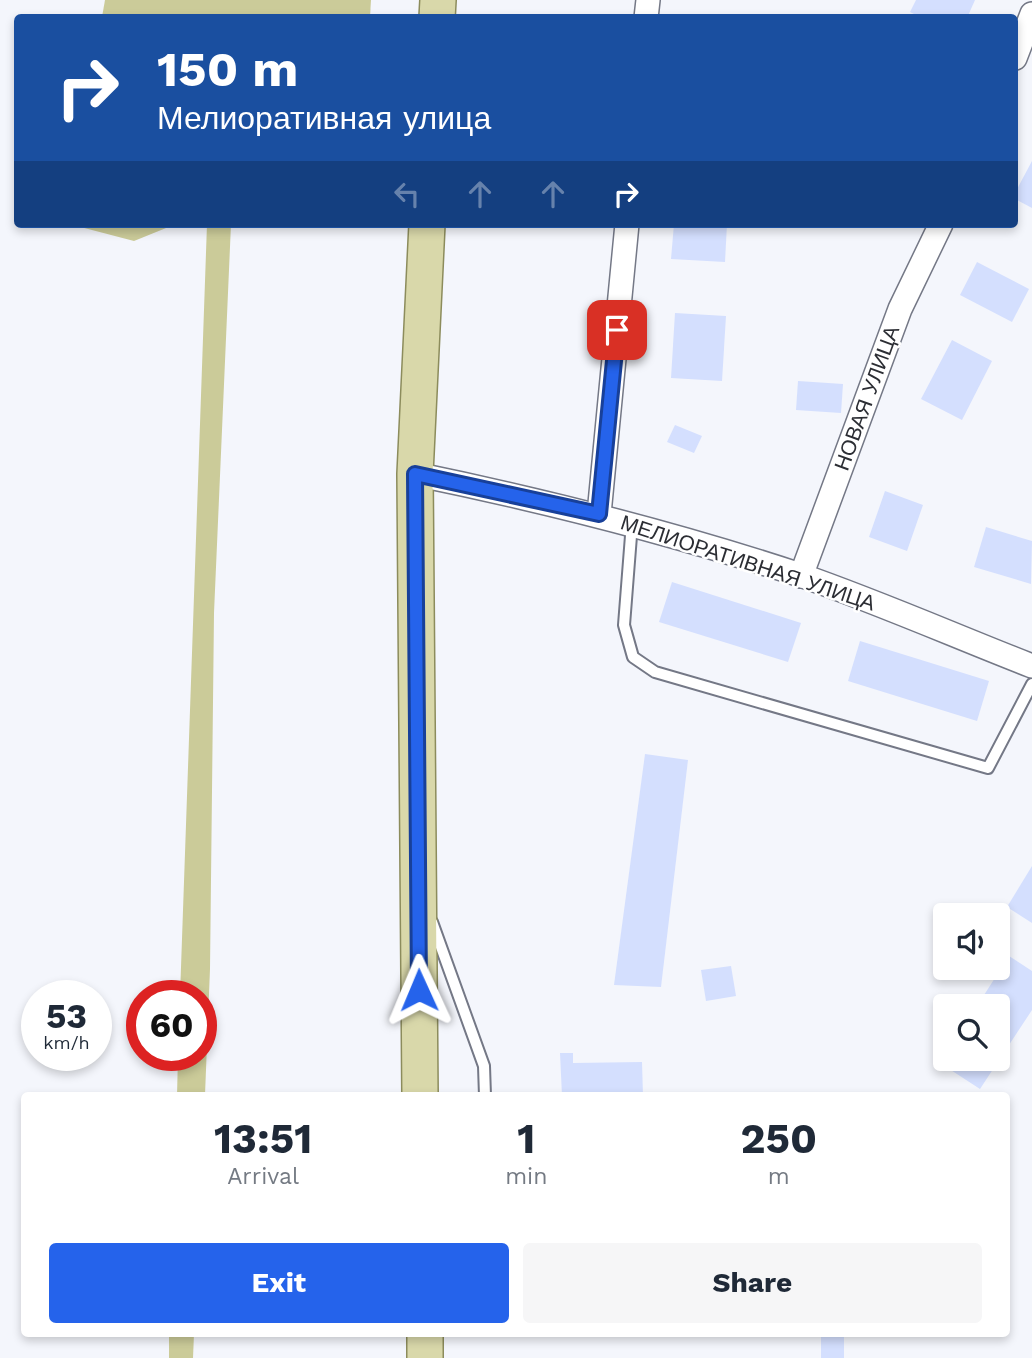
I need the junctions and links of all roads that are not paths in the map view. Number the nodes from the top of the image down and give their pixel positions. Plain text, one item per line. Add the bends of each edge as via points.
1 (1032, 14) edge
2 (1018, 50) edge
3 (427, 228) edge
4 (627, 228) edge
5 (939, 228) edge
6 (415, 474) junction
7 (599, 514) junction
8 (632, 523) junction
9 (801, 576) junction
10 (1032, 666) edge
11 (1032, 684) edge
12 (418, 884) junction
13 (420, 1092) edge
14 (485, 1092) edge
15 (425, 1337) edge
16 (425, 1358) edge

1 - 2 street
3 - 6 main road
4 - 7 street
5 - 9 street, НОВАЯ УЛИЦА via 900,309
6 - 7 street, МЕЛИОРАТИВНАЯ УЛИЦА
6 - 12 main road
7 - 8 street, МЕЛИОРАТИВНАЯ УЛИЦА
8 - 9 street, МЕЛИОРАТИВНАЯ УЛИЦА
8 - 11 lane via 624,625 633,657 655,672 988,768
9 - 10 street, МЕЛИОРАТИВНАЯ УЛИЦА
12 - 13 main road
12 - 14 lane via 484,1066
15 - 16 main road

